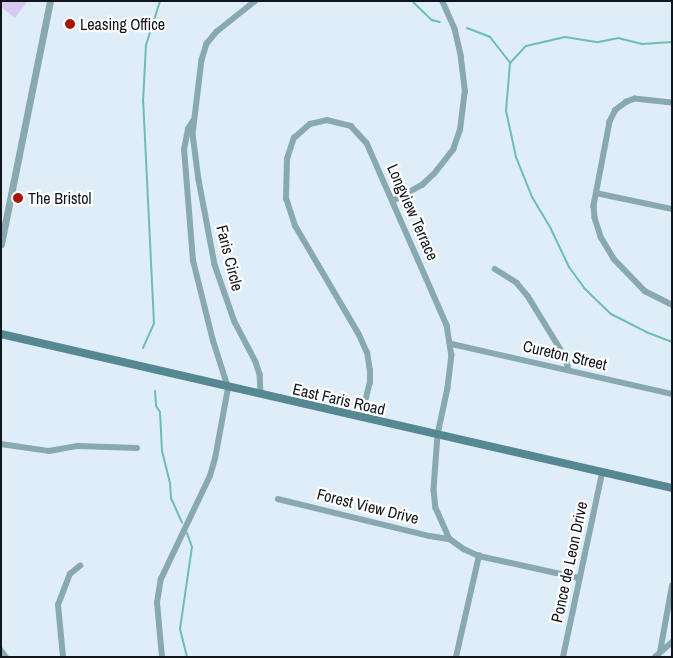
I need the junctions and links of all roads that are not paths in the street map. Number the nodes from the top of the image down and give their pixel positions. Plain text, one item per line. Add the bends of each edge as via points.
1 (50, 1) edge
2 (256, 1) edge
3 (442, 1) edge
4 (672, 103) edge
5 (193, 121) junction
6 (596, 193) junction
7 (393, 201) junction
8 (672, 209) edge
9 (1, 244) edge
10 (495, 269) dead end
11 (672, 305) edge
12 (1, 334) edge
13 (452, 344) junction
14 (569, 370) junction
15 (228, 388) junction
16 (261, 394) junction
17 (672, 394) edge
18 (361, 418) junction
19 (438, 436) junction
20 (1, 444) edge
21 (137, 448) dead end
22 (602, 473) junction
23 (672, 488) edge
24 (278, 499) dead end
25 (450, 539) junction
26 (480, 556) junction
27 (80, 566) dead end
28 (580, 578) junction
29 (672, 586) edge
30 (672, 642) edge
31 (1, 650) edge
32 (657, 654) edge
33 (6, 657) edge
34 (63, 657) edge
35 (162, 657) edge
36 (456, 657) edge
37 (563, 657) edge

1 - 9 street
2 - 5 street, Faris Circle via 207,44
3 - 7 street via 455,30 461,57 465,92 460,130 453,150 434,174 422,185
4 - 6 street via 635,99 616,110 610,122
5 - 15 street, Faris Circle via 184,150 193,261
5 - 16 street, Faris Circle via 198,180 215,265 229,309 256,362
6 - 8 street
6 - 11 street via 595,218 606,247 645,291
7 - 13 street, Longview Terrace via 442,309
7 - 18 street, Longview Terrace via 367,143 351,126 317,121 294,138 284,179 287,209 367,353 370,383
10 - 14 street via 523,288 561,348
12 - 15 main road, East Faris Road
13 - 14 street, Cureton Street
13 - 19 street, Longview Terrace via 448,388
14 - 17 street, Cureton Street
15 - 16 main road, East Faris Road
15 - 35 street via 210,476 161,579 158,603
16 - 18 main road, East Faris Road
18 - 19 main road, East Faris Road
19 - 22 main road, East Faris Road
19 - 25 street, Longview Terrace via 435,503
20 - 21 street via 49,451 78,446
22 - 23 main road, East Faris Road
22 - 28 street, Ponce de Leon Drive
24 - 25 street, Forest View Drive
25 - 26 street
26 - 28 street
26 - 36 street
27 - 34 street via 70,574 58,605
28 - 37 street, Ponce de Leon Drive
29 - 32 street
30 - 32 street
31 - 33 street

